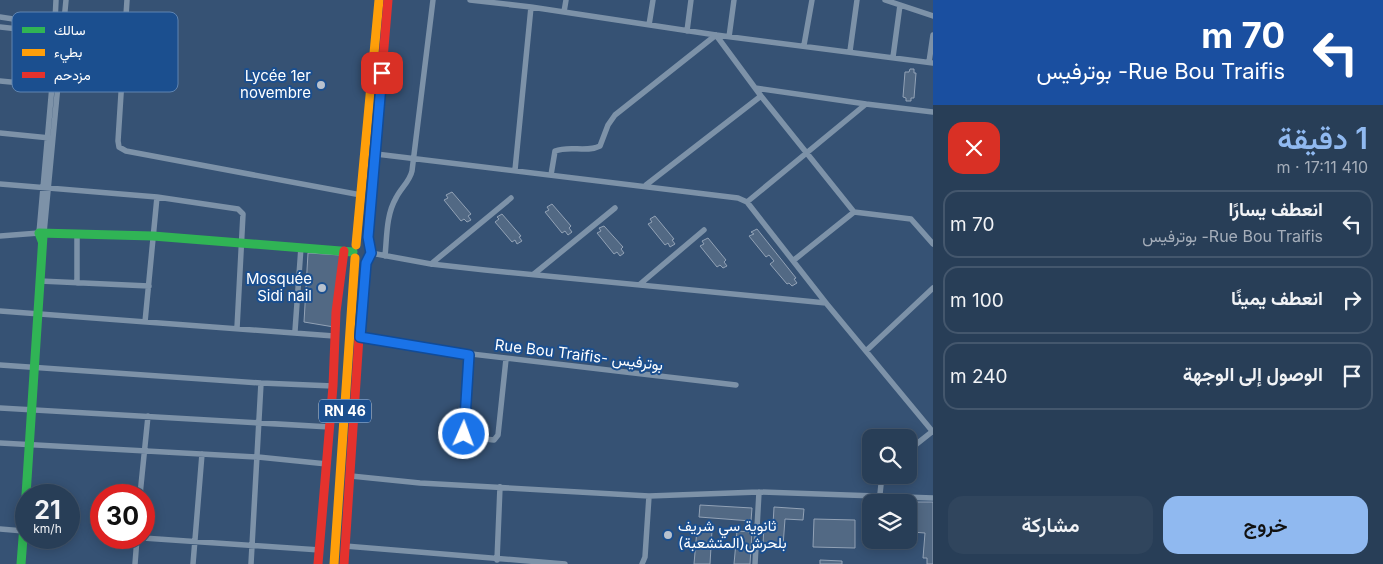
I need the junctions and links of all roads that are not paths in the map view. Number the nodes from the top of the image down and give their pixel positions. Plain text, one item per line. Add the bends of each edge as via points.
1 (380, 0) edge
2 (388, 0) edge
3 (434, 0) edge
4 (470, 0) edge
5 (566, 0) edge
6 (653, 0) edge
7 (691, 0) edge
8 (734, 0) edge
9 (812, 0) edge
10 (857, 0) edge
11 (885, 0) edge
12 (527, 4) edge
13 (900, 5) junction
14 (564, 12) junction
15 (933, 16) edge
16 (649, 25) junction
17 (687, 31) junction
18 (933, 35) edge
19 (716, 36) junction
20 (729, 37) junction
21 (804, 46) junction
22 (850, 51) junction
23 (893, 57) junction
24 (931, 62) edge
25 (755, 88) junction
26 (51, 92) edge
27 (58, 92) edge
28 (121, 92) edge
29 (761, 96) junction
30 (866, 104) junction
31 (933, 112) edge
32 (0, 134) edge
33 (47, 137) junction
34 (54, 138) junction
35 (806, 153) junction
36 (376, 154) junction
37 (414, 159) junction
38 (515, 170) junction
39 (551, 175) junction
40 (0, 184) edge
41 (646, 185) junction
42 (47, 187) junction
43 (361, 194) junction
44 (157, 197) junction
45 (511, 198) dead end
46 (747, 202) junction
47 (616, 208) dead end
48 (854, 212) junction
49 (704, 230) dead end
50 (77, 234) junction
51 (0, 236) edge
52 (42, 236) junction
53 (153, 236) junction
54 (243, 243) junction
55 (933, 244) edge
56 (301, 247) junction
57 (352, 251) junction
58 (369, 253) junction
59 (385, 256) junction
60 (794, 260) junction
61 (431, 264) junction
62 (534, 274) junction
63 (40, 281) junction
64 (76, 283) junction
65 (639, 285) junction
66 (148, 286) junction
67 (933, 288) edge
68 (826, 303) junction
69 (0, 311) edge
70 (38, 315) junction
71 (145, 322) junction
72 (237, 328) junction
73 (295, 331) junction
74 (334, 336) junction
75 (360, 337) junction
76 (867, 350) junction
77 (469, 355) junction
78 (506, 359) junction
79 (0, 365) edge
80 (34, 367) junction
81 (262, 383) junction
82 (736, 385) dead end
83 (333, 386) junction
84 (0, 408) edge
85 (31, 410) junction
86 (148, 416) junction
87 (259, 424) junction
88 (330, 427) junction
89 (933, 431) edge
90 (0, 443) edge
91 (30, 444) junction
92 (917, 444) edge
93 (144, 452) junction
94 (202, 454) junction
95 (258, 457) junction
96 (327, 464) junction
97 (351, 476) junction
98 (27, 484) edge
99 (141, 484) edge
100 (881, 484) edge
101 (500, 487) junction
102 (759, 492) junction
103 (880, 494) joint
104 (649, 496) junction
105 (917, 497) edge
106 (933, 498) edge
107 (0, 529) edge
108 (15, 530) edge
109 (155, 538) edge
110 (195, 540) junction
111 (253, 544) junction
112 (345, 546) junction
113 (22, 549) edge
114 (136, 549) edge
115 (320, 550) junction
116 (497, 560) junction
117 (21, 564) edge
118 (135, 564) edge
119 (193, 564) edge
120 (251, 564) edge
121 (318, 564) edge
122 (334, 564) edge
123 (344, 564) edge
124 (565, 564) edge
125 (642, 564) edge
126 (755, 564) edge

1 - 43 main road, RN 46
2 - 36 main road, RN 46
3 - 37 street
4 - 12 street
5 - 14 street
6 - 16 street
7 - 17 street
8 - 20 street
9 - 21 street
10 - 22 street
11 - 13 street
12 - 14 street
12 - 38 street
13 - 15 street
13 - 23 street
14 - 16 street
16 - 17 street
17 - 19 street
18 - 24 street
19 - 20 street
19 - 25 street
19 - 39 street via 615,115 600,146 555,151
20 - 21 street
21 - 22 street
22 - 23 street
23 - 24 street
25 - 29 street
25 - 30 street
26 - 33 street
27 - 34 street
28 - 43 street via 118,140 126,151
29 - 35 street
29 - 41 street
30 - 31 street
30 - 35 street
32 - 33 street
33 - 34 street
33 - 42 street
34 - 42 street
35 - 46 street
35 - 48 street
36 - 37 street
36 - 58 main road, RN 46
37 - 38 street
37 - 59 street via 410,179 390,212
38 - 39 street
39 - 41 street
40 - 42 street
41 - 46 street
42 - 44 street
42 - 52 street
43 - 57 main road, RN 46
44 - 53 street
44 - 54 street via 238,209 243,214
45 - 61 street
46 - 60 street
47 - 62 street
48 - 55 street via 911,219
48 - 60 street
49 - 65 street
50 - 52 main road
50 - 53 main road
50 - 64 street
51 - 52 street
52 - 63 main road
53 - 54 main road
53 - 66 street
54 - 56 main road
54 - 72 street
56 - 57 main road
56 - 73 street
57 - 58 main road via 361,261
57 - 58 main road via 364,243
57 - 74 main road
57 - 122 main road, RN 46
58 - 59 street
58 - 75 main road, RN 46
59 - 61 street
60 - 68 street
61 - 62 street
62 - 65 street
63 - 64 street
63 - 70 main road
64 - 66 street
65 - 68 street
66 - 71 street
67 - 76 street
68 - 76 street
69 - 70 street
70 - 71 street
70 - 80 main road
71 - 72 street
72 - 73 street
73 - 74 street
74 - 83 main road
75 - 77 street, Rue Bou Traifis- بوترفيس
75 - 97 main road, RN 46
76 - 89 street
77 - 78 street, Rue Bou Traifis- بوترفيس
77 - 78 street via 466,437 494,440 498,435
78 - 82 street, Rue Bou Traifis- بوترفيس
79 - 80 street
80 - 81 street
80 - 85 main road
81 - 83 street
81 - 87 street
83 - 88 main road
84 - 85 street
85 - 86 street
85 - 91 main road
86 - 87 street
86 - 93 street
87 - 88 street
87 - 95 street
88 - 96 main road
89 - 92 street
90 - 91 street
91 - 93 street
91 - 98 main road
93 - 94 street
93 - 99 street
94 - 95 street
94 - 110 street
95 - 96 street
95 - 111 street
96 - 115 main road
97 - 101 street
97 - 112 main road, RN 46
100 - 103 street
101 - 104 street
101 - 116 street
102 - 103 street
102 - 104 street
102 - 126 street
104 - 125 street
105 - 106 street
107 - 108 street
109 - 110 street
110 - 111 street
110 - 119 street
111 - 115 street
111 - 120 street
112 - 116 street
112 - 123 main road, RN 46
113 - 117 main road
114 - 118 street
115 - 121 main road
116 - 124 street

